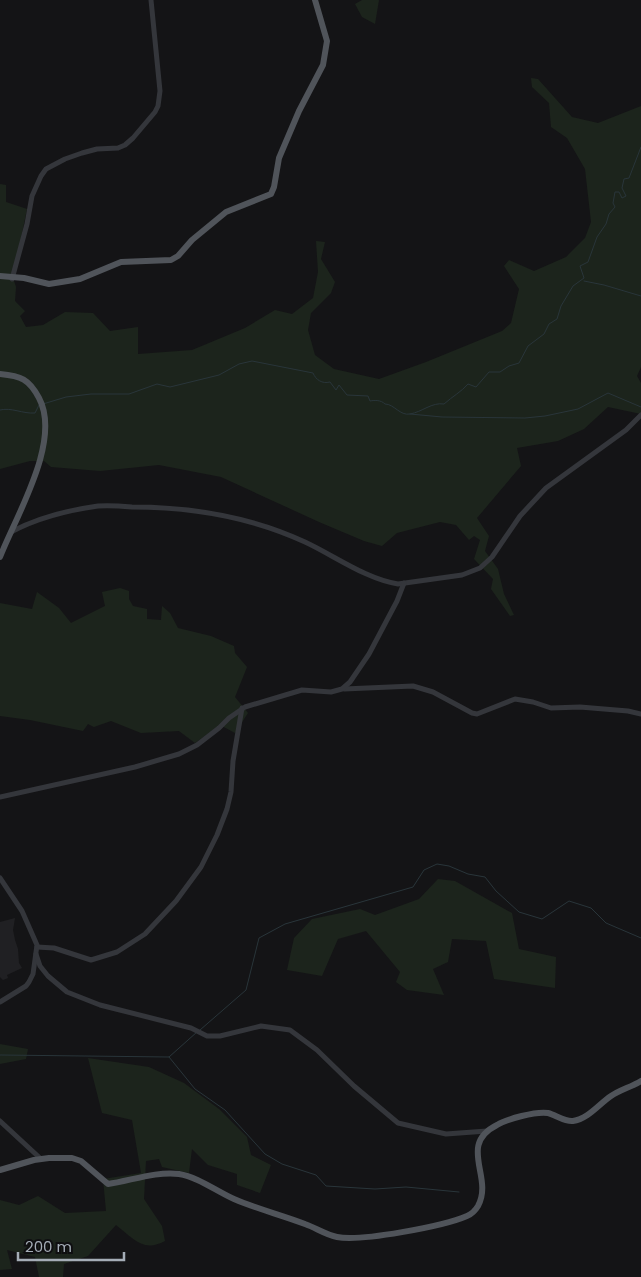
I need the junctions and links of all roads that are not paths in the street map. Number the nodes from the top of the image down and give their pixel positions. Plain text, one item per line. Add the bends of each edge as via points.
1 (151, 0) edge
2 (316, 0) edge
3 (0, 276) edge
4 (12, 278) junction
5 (0, 374) edge
6 (641, 415) edge
7 (10, 532) junction
8 (0, 556) edge
9 (404, 583) junction
10 (342, 689) junction
11 (242, 708) junction
12 (641, 714) edge
13 (0, 797) edge
14 (0, 878) edge
15 (37, 947) junction
16 (36, 954) junction
17 (0, 1002) edge
18 (641, 1081) edge
19 (0, 1121) edge
20 (487, 1131) junction
21 (41, 1159) junction
22 (0, 1170) edge

1 - 4 street via 160,91 158,106 125,146 82,152 46,169 32,196
2 - 4 main road via 327,42 323,65 279,158 270,194 226,212 171,260 121,262 90,276 66,282 46,284
3 - 4 main road
5 - 7 main road via 19,376 29,382 42,404 46,427 37,471
6 - 9 street via 626,430 546,488 480,568 462,575
7 - 8 main road
7 - 9 street via 47,517 97,506 176,508 263,526 305,542 372,576
9 - 10 street via 369,654
10 - 11 street via 331,692 302,690
10 - 12 street via 413,686 433,692 477,714 515,699 551,708 580,707
11 - 13 street via 197,745 179,754
11 - 15 street via 227,809 201,866 176,901 145,934 117,952 91,960 54,948
14 - 15 street via 22,911
15 - 16 street
16 - 17 street via 33,974 26,986
16 - 20 street via 44,971 67,992 100,1005 191,1028 207,1036 261,1026 290,1030 398,1123 446,1134
18 - 20 main road via 577,1120 543,1113 505,1122
19 - 21 street
20 - 21 main road via 476,1152 483,1187 473,1213 428,1226 353,1238 332,1236 233,1199 185,1176 166,1174 108,1184 77,1159
21 - 22 main road

